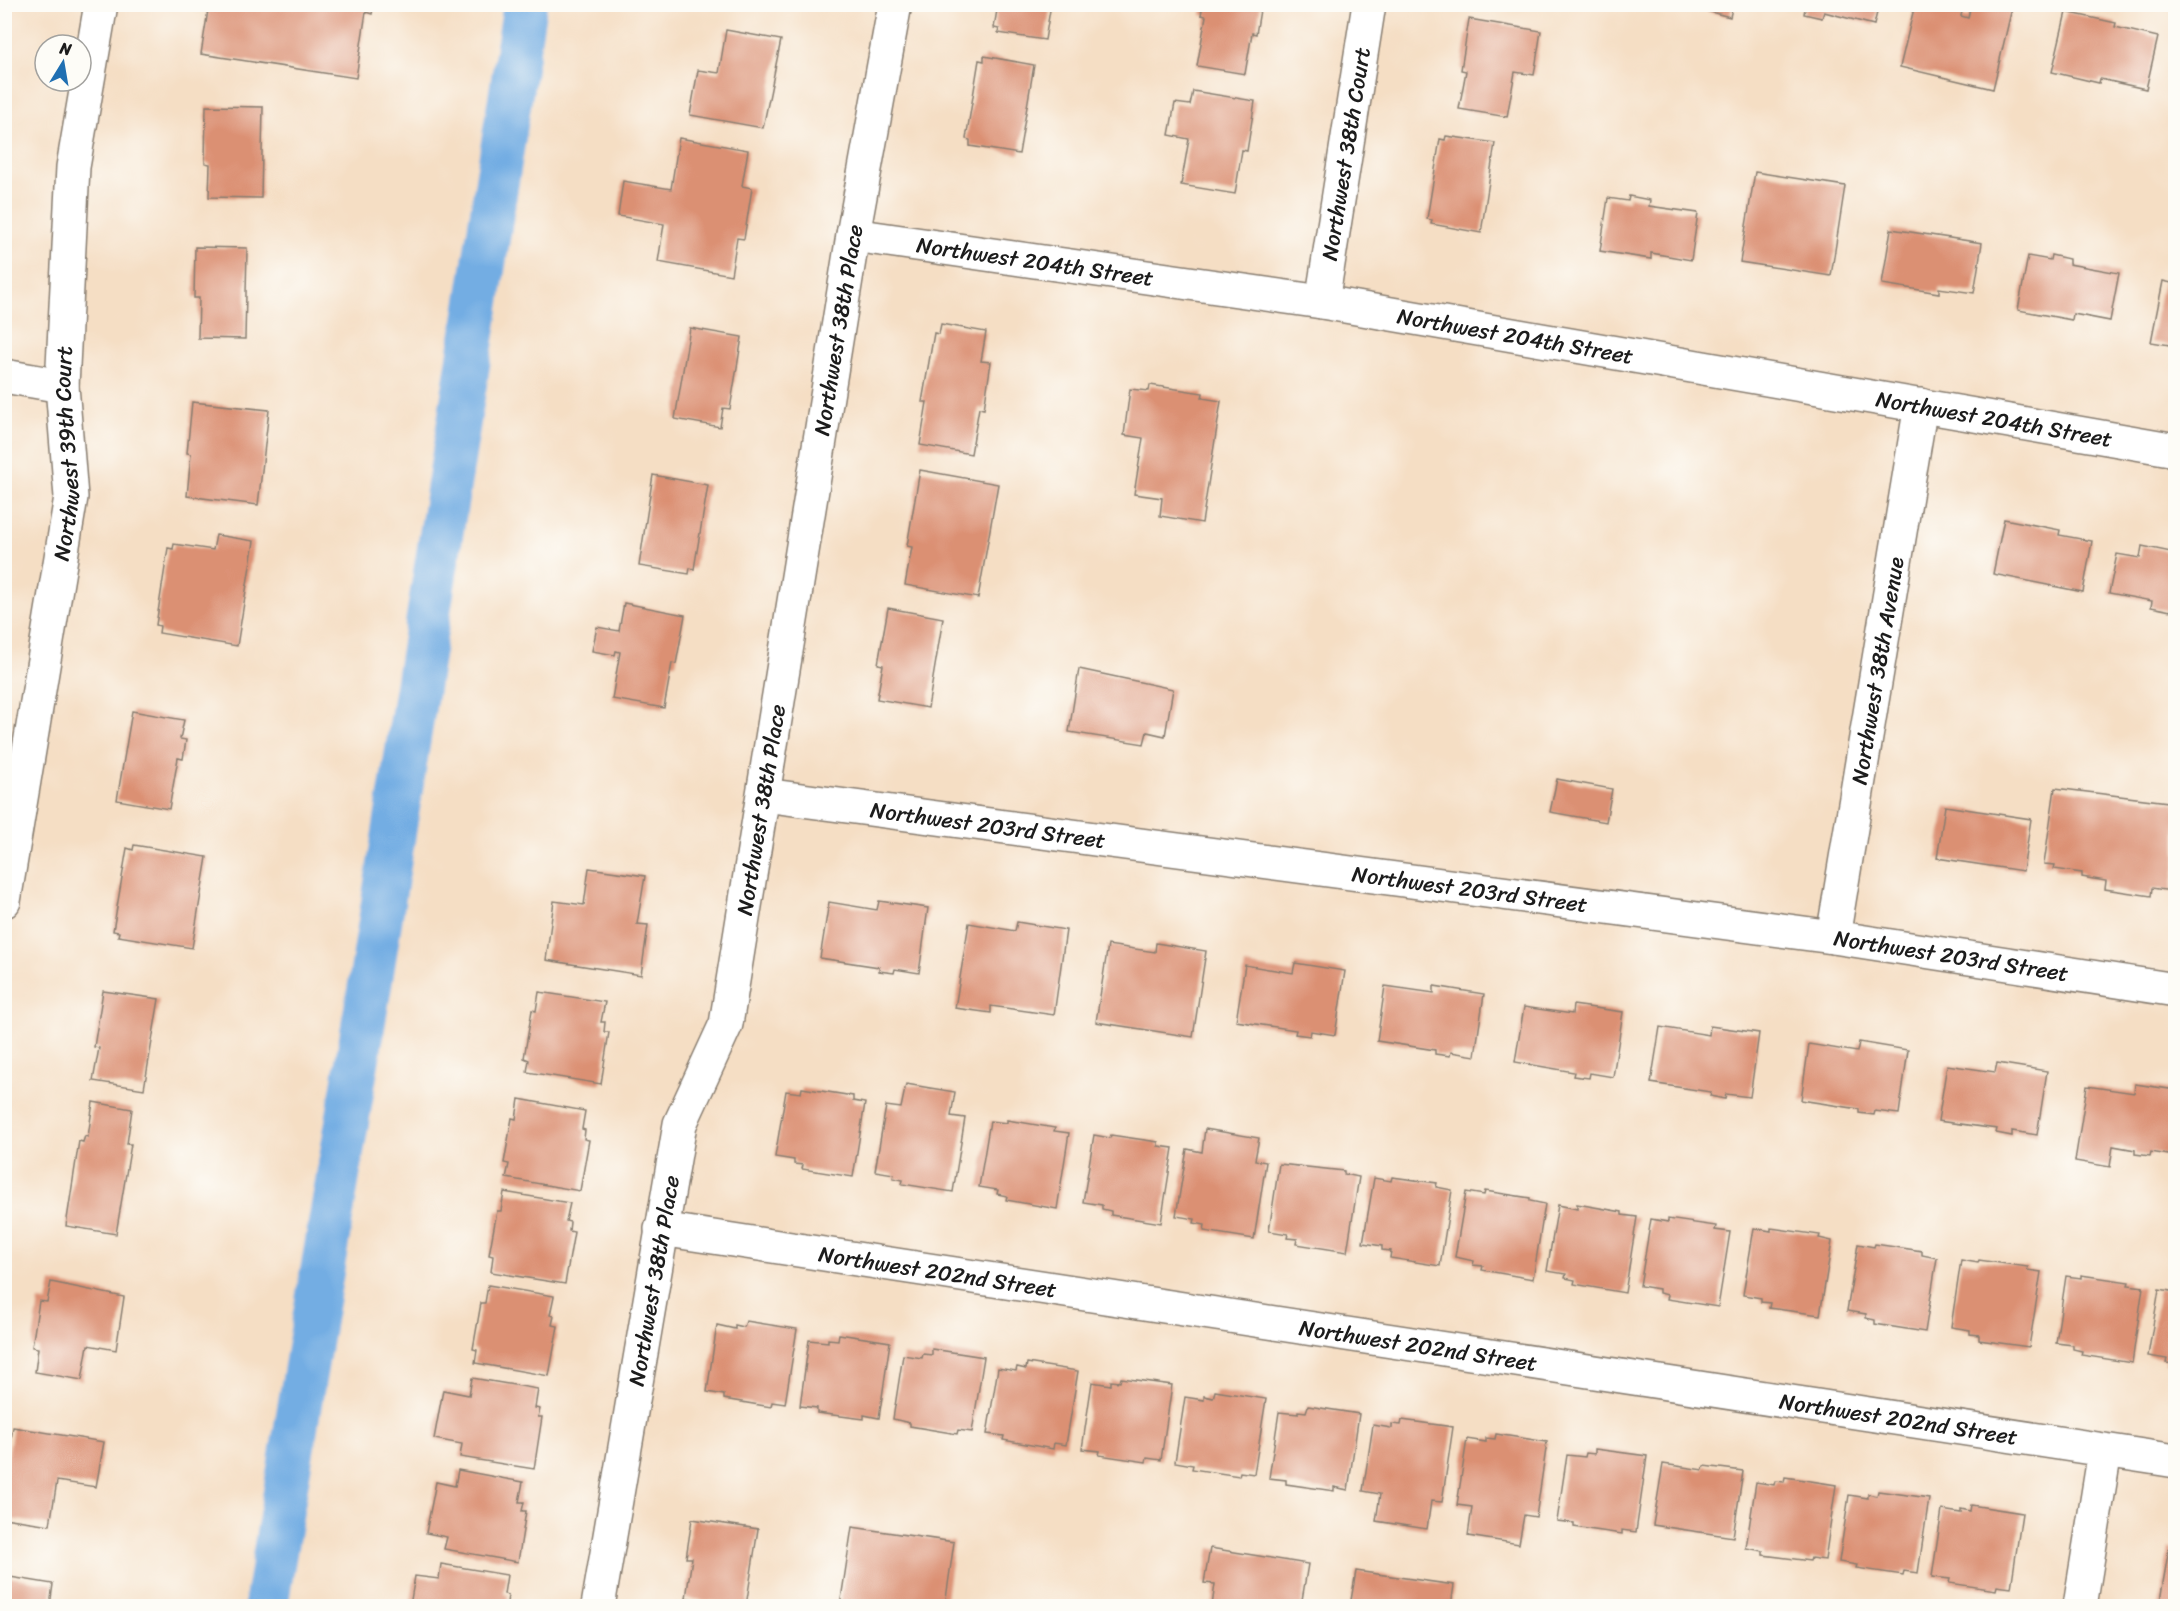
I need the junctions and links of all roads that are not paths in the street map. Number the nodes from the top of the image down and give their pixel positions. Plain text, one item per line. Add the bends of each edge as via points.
1 (100, 4) edge
2 (895, 4) edge
3 (1369, 4) edge
4 (853, 235) junction
5 (1322, 302) junction
6 (4, 376) edge
7 (62, 386) junction
8 (1920, 405) junction
9 (2175, 450) edge
10 (764, 795) junction
11 (4, 901) edge
12 (1833, 937) junction
13 (2175, 990) edge
14 (661, 1229) junction
15 (2105, 1451) junction
16 (2175, 1461) edge
17 (598, 1606) edge
18 (2080, 1606) edge

1 - 7 street, Northwest 39th Court via 73,167
2 - 4 street, Northwest 38th Place
3 - 5 street, Northwest 38th Court
4 - 5 street, Northwest 204th Street
4 - 10 street, Northwest 38th Place
5 - 8 street, Northwest 204th Street
6 - 7 street
7 - 11 street, Northwest 39th Court via 71,497
8 - 9 street, Northwest 204th Street
8 - 12 street, Northwest 38th Avenue
10 - 12 street, Northwest 203rd Street
10 - 14 street, Northwest 38th Place via 726,1024 680,1124
12 - 13 street, Northwest 203rd Street
14 - 15 street, Northwest 202nd Street
14 - 17 street, Northwest 38th Place
15 - 16 street, Northwest 202nd Street
15 - 18 street

